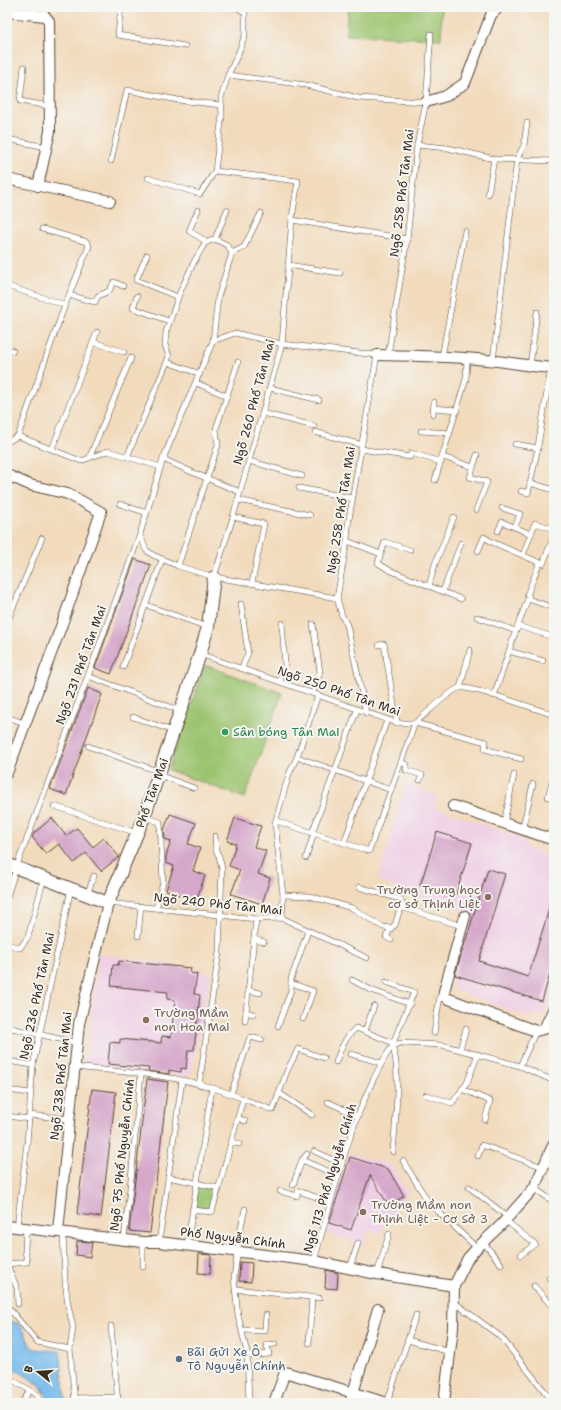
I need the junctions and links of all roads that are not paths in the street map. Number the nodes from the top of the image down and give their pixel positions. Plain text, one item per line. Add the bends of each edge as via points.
1 (120, 7) edge
2 (236, 7) edge
3 (500, 7) edge
4 (244, 9) edge
5 (7, 12) edge
6 (431, 34) dead end
7 (185, 46) dead end
8 (24, 67) dead end
9 (228, 75) junction
10 (426, 102) junction
11 (221, 105) junction
12 (49, 106) junction
13 (527, 123) dead end
14 (7, 139) edge
15 (46, 146) junction
16 (417, 146) junction
17 (494, 159) junction
18 (517, 160) junction
19 (111, 161) dead end
20 (554, 161) edge
21 (215, 171) junction
22 (148, 178) dead end
23 (7, 179) edge
24 (38, 186) junction
25 (488, 194) dead end
26 (110, 202) dead end
27 (198, 210) dead end
28 (227, 210) dead end
29 (261, 213) dead end
30 (292, 220) junction
31 (42, 229) dead end
32 (465, 231) dead end
33 (215, 239) junction
34 (407, 239) junction
35 (205, 243) junction
36 (232, 253) junction
37 (147, 255) dead end
38 (288, 265) junction
39 (340, 273) dead end
40 (7, 286) edge
41 (123, 286) dead end
42 (69, 295) junction
43 (137, 296) dead end
44 (178, 297) junction
45 (66, 305) junction
46 (537, 312) dead end
47 (169, 321) junction
48 (97, 332) dead end
49 (213, 341) junction
50 (93, 342) junction
51 (282, 344) junction
52 (7, 348) edge
53 (13, 351) dead end
54 (124, 352) dead end
55 (377, 355) junction
56 (388, 355) junction
57 (442, 357) junction
58 (131, 358) dead end
59 (467, 358) junction
60 (493, 361) junction
61 (167, 362) junction
62 (238, 362) dead end
63 (530, 366) junction
64 (553, 368) edge
65 (200, 374) junction
66 (196, 383) junction
67 (270, 388) junction
68 (227, 396) junction
69 (319, 400) dead end
70 (457, 410) junction
71 (262, 413) junction
72 (433, 414) dead end
73 (314, 426) dead end
74 (421, 431) dead end
75 (315, 432) dead end
76 (450, 433) junction
77 (18, 436) junction
78 (7, 442) edge
79 (515, 444) dead end
80 (361, 447) junction
81 (538, 448) junction
82 (52, 449) junction
83 (477, 455) dead end
84 (90, 456) junction
85 (127, 457) junction
86 (163, 459) junction
87 (442, 459) junction
88 (249, 461) junction
89 (473, 466) junction
90 (161, 467) junction
91 (7, 475) edge
92 (302, 476) dead end
93 (208, 479) junction
94 (435, 480) dead end
95 (530, 483) junction
96 (299, 488) dead end
97 (554, 490) edge
98 (521, 491) dead end
99 (240, 492) junction
100 (352, 498) junction
101 (238, 500) junction
102 (120, 504) dead end
103 (502, 508) dead end
104 (476, 510) dead end
105 (147, 512) junction
106 (310, 515) dead end
107 (233, 517) junction
108 (454, 517) dead end
109 (515, 527) junction
110 (554, 529) edge
111 (498, 531) dead end
112 (140, 534) junction
113 (531, 534) junction
114 (554, 535) edge
115 (42, 538) dead end
116 (347, 541) junction
117 (461, 544) dead end
118 (410, 550) dead end
119 (478, 551) dead end
120 (381, 554) junction
121 (523, 555) junction
122 (162, 560) junction
123 (540, 562) junction
124 (178, 566) junction
125 (214, 577) junction
126 (252, 583) junction
127 (429, 586) junction
128 (443, 591) junction
129 (337, 598) junction
130 (461, 599) dead end
131 (528, 599) junction
132 (241, 604) dead end
133 (146, 605) junction
134 (9, 608) edge
135 (554, 608) edge
136 (477, 617) dead end
137 (7, 622) edge
138 (282, 623) dead end
139 (313, 624) dead end
140 (208, 627) junction
141 (517, 629) junction
142 (550, 636) dead end
143 (379, 645) dead end
144 (470, 650) dead end
145 (509, 651) junction
146 (200, 654) junction
147 (543, 661) dead end
148 (123, 667) dead end
149 (242, 668) junction
150 (88, 676) junction
151 (280, 681) junction
152 (460, 688) junction
153 (316, 694) junction
154 (494, 696) junction
155 (357, 710) junction
156 (181, 711) junction
157 (366, 713) junction
158 (554, 715) edge
159 (7, 717) edge
160 (133, 717) dead end
161 (387, 720) junction
162 (24, 723) junction
163 (396, 723) junction
164 (415, 723) junction
165 (174, 731) junction
166 (88, 746) dead end
167 (297, 757) junction
168 (521, 759) dead end
169 (401, 762) junction
170 (334, 770) junction
171 (7, 773) edge
172 (159, 774) junction
173 (514, 775) dead end
174 (554, 775) edge
175 (420, 780) dead end
176 (366, 781) junction
177 (533, 784) dead end
178 (194, 788) dead end
179 (391, 790) junction
180 (554, 799) edge
181 (54, 806) dead end
182 (453, 806) dead end
183 (144, 817) junction
184 (276, 821) junction
185 (504, 823) junction
186 (522, 830) junction
187 (137, 833) junction
188 (313, 833) junction
189 (215, 836) dead end
190 (554, 840) edge
191 (344, 843) junction
192 (306, 858) dead end
193 (11, 866) edge
194 (94, 876) dead end
195 (44, 878) junction
196 (359, 887) dead end
197 (71, 889) junction
198 (283, 895) junction
199 (7, 896) edge
200 (87, 896) junction
201 (108, 903) junction
202 (140, 906) junction
203 (156, 908) junction
204 (404, 908) junction
205 (220, 915) junction
206 (465, 916) dead end
207 (282, 918) junction
208 (256, 919) junction
209 (462, 926) junction
210 (391, 928) junction
211 (308, 931) junction
212 (138, 936) dead end
213 (254, 939) junction
214 (391, 940) dead end
215 (264, 942) dead end
216 (7, 944) edge
217 (367, 958) dead end
218 (352, 980) dead end
219 (386, 982) dead end
220 (291, 983) junction
221 (248, 990) junction
222 (444, 991) junction
223 (260, 994) dead end
224 (410, 1004) junction
225 (374, 1006) dead end
226 (554, 1008) edge
227 (246, 1012) junction
228 (253, 1014) dead end
229 (303, 1019) dead end
230 (245, 1021) dead end
231 (278, 1026) dead end
232 (7, 1027) edge
233 (466, 1029) dead end
234 (365, 1031) junction
235 (536, 1031) junction
236 (434, 1033) dead end
237 (38, 1034) junction
238 (262, 1040) dead end
239 (77, 1043) junction
240 (393, 1046) junction
241 (460, 1049) junction
242 (351, 1054) dead end
243 (478, 1054) junction
244 (324, 1058) dead end
245 (7, 1061) edge
246 (336, 1062) dead end
247 (382, 1063) junction
248 (32, 1064) junction
249 (520, 1066) junction
250 (74, 1067) junction
251 (141, 1074) junction
252 (182, 1081) junction
253 (554, 1081) edge
254 (199, 1084) junction
255 (212, 1088) junction
256 (462, 1089) junction
257 (7, 1090) edge
258 (30, 1093) junction
259 (279, 1093) junction
260 (231, 1094) junction
261 (426, 1095) dead end
262 (244, 1099) junction
263 (328, 1102) dead end
264 (312, 1114) dead end
265 (7, 1116) edge
266 (358, 1116) junction
267 (29, 1117) junction
268 (238, 1118) junction
269 (69, 1119) junction
270 (245, 1120) dead end
271 (485, 1120) dead end
272 (232, 1142) junction
273 (239, 1144) dead end
274 (553, 1148) edge
275 (314, 1151) dead end
276 (393, 1152) dead end
277 (307, 1154) dead end
278 (478, 1156) dead end
279 (302, 1160) junction
280 (403, 1161) dead end
281 (342, 1164) junction
282 (543, 1167) junction
283 (339, 1176) junction
284 (168, 1177) junction
285 (197, 1183) junction
286 (293, 1185) dead end
287 (469, 1187) dead end
288 (219, 1188) junction
289 (534, 1188) junction
290 (280, 1191) dead end
291 (331, 1202) junction
292 (554, 1202) edge
293 (245, 1209) dead end
294 (192, 1210) junction
295 (506, 1218) junction
296 (17, 1227) edge
297 (61, 1231) junction
298 (389, 1234) dead end
299 (124, 1239) junction
300 (143, 1242) junction
301 (159, 1242) junction
302 (358, 1243) dead end
303 (480, 1245) junction
304 (186, 1246) junction
305 (237, 1252) junction
306 (521, 1255) dead end
307 (314, 1261) junction
308 (501, 1264) dead end
309 (7, 1265) edge
310 (143, 1267) dead end
311 (350, 1268) junction
312 (377, 1274) junction
313 (554, 1275) edge
314 (554, 1283) edge
315 (454, 1286) junction
316 (534, 1286) dead end
317 (236, 1289) junction
318 (312, 1297) junction
319 (319, 1298) dead end
320 (454, 1302) junction
321 (18, 1304) dead end
322 (554, 1305) edge
323 (7, 1306) edge
324 (378, 1309) dead end
325 (266, 1315) dead end
326 (416, 1315) dead end
327 (111, 1326) dead end
328 (242, 1330) junction
329 (408, 1340) junction
330 (309, 1343) dead end
331 (275, 1344) dead end
332 (70, 1349) junction
333 (450, 1352) junction
334 (247, 1356) junction
335 (7, 1376) edge
336 (30, 1390) junction
337 (354, 1393) junction
338 (552, 1396) edge
339 (75, 1400) edge
340 (118, 1400) edge
341 (22, 1403) edge
342 (43, 1403) edge
343 (249, 1403) edge
344 (274, 1403) edge
345 (350, 1403) edge
346 (387, 1403) edge
347 (444, 1403) edge
348 (554, 1403) edge

1 - 7 lane via 118,35
2 - 4 lane
3 - 10 street via 491,15 465,83 446,96
4 - 9 lane via 245,35
5 - 12 street via 45,16 49,21
6 - 10 lane, Ngõ 258 Phố Tân Mai
8 - 12 lane via 20,101
9 - 10 lane via 306,85 358,98
9 - 11 lane
10 - 16 lane, Ngõ 258 Phố Tân Mai
11 - 19 lane via 127,90
11 - 21 lane
12 - 15 street via 50,131
13 - 18 lane via 524,145
14 - 15 lane
15 - 24 street
16 - 17 lane via 448,148
16 - 34 lane, Ngõ 258 Phố Tân Mai
17 - 18 lane
17 - 25 lane
18 - 20 lane
18 - 60 lane
21 - 22 lane via 200,194
21 - 30 lane, Ngõ 260 Phố Tân Mai via 298,181
23 - 24 street
24 - 26 street
27 - 35 lane via 189,231
28 - 33 lane
29 - 36 lane via 244,246
30 - 34 lane
30 - 38 lane, Ngõ 260 Phố Tân Mai
31 - 42 lane via 89,244
32 - 57 lane
33 - 35 lane
33 - 36 lane via 227,245
34 - 56 lane, Ngõ 258 Phố Tân Mai
35 - 44 lane
36 - 49 lane, Ngõ 231 Phố Tân Mai via 218,297
37 - 44 lane via 136,280
38 - 39 lane
38 - 51 lane, Ngõ 260 Phố Tân Mai
40 - 45 lane
41 - 42 lane via 114,282 109,291 98,296 95,302
42 - 45 lane
43 - 47 lane via 133,308
44 - 47 lane
45 - 77 lane
46 - 63 lane
47 - 61 lane via 165,345 169,356
48 - 50 lane
49 - 51 lane via 235,332
49 - 65 lane, Ngõ 231 Phố Tân Mai
50 - 54 lane
50 - 82 lane
51 - 55 lane
51 - 67 lane, Ngõ 260 Phố Tân Mai
52 - 53 lane
55 - 56 street
55 - 80 lane, Ngõ 258 Phố Tân Mai
56 - 57 street
57 - 59 street
58 - 84 lane
59 - 60 street
59 - 70 lane via 466,379
60 - 63 street
61 - 65 lane
61 - 85 lane
62 - 68 lane
63 - 64 street
64 - 81 lane
65 - 66 lane, Ngõ 231 Phố Tân Mai
66 - 68 lane
66 - 86 lane, Ngõ 231 Phố Tân Mai
67 - 69 lane
67 - 71 lane, Ngõ 260 Phố Tân Mai
68 - 93 lane via 216,429 218,445
70 - 72 lane via 434,405
70 - 76 lane
71 - 73 lane
71 - 88 lane, Ngõ 260 Phố Tân Mai
74 - 76 lane
75 - 80 lane
76 - 87 lane
77 - 78 lane
77 - 82 lane
79 - 81 lane
80 - 87 lane via 410,457 411,452
80 - 100 lane, Ngõ 258 Phố Tân Mai
81 - 95 lane
82 - 84 lane via 81,461
83 - 89 lane
84 - 85 lane via 108,451
85 - 90 lane
86 - 90 lane, Ngõ 231 Phố Tân Mai
86 - 93 lane
87 - 89 lane
87 - 94 lane
88 - 92 lane
88 - 99 lane, Ngõ 260 Phố Tân Mai
89 - 104 lane via 470,477 487,482
90 - 105 lane, Ngõ 231 Phố Tân Mai
91 - 162 street via 30,485 68,494 101,512
93 - 99 lane
93 - 124 lane
95 - 97 lane
95 - 98 lane via 528,493
96 - 100 lane
99 - 101 lane, Ngõ 260 Phố Tân Mai
100 - 116 lane, Ngõ 258 Phố Tân Mai
101 - 106 lane
101 - 107 lane, Ngõ 260 Phố Tân Mai
102 - 105 lane
103 - 109 lane via 520,514
105 - 112 lane, Ngõ 231 Phố Tân Mai
107 - 125 lane, Ngõ 260 Phố Tân Mai
107 - 126 lane via 264,524
108 - 127 lane
109 - 111 lane via 502,522
109 - 113 lane
110 - 113 lane via 535,524
112 - 122 lane via 146,550
112 - 150 lane, Ngõ 231 Phố Tân Mai
113 - 121 lane
114 - 123 lane via 544,564
115 - 134 lane
116 - 120 lane
116 - 129 lane, Ngõ 258 Phố Tân Mai
117 - 128 lane
118 - 120 lane via 385,542
119 - 121 lane via 484,537
120 - 127 lane via 378,563
121 - 123 lane
122 - 124 lane
122 - 133 lane
123 - 131 lane via 527,595
124 - 125 lane
125 - 126 lane
125 - 140 street, Phố Tân Mai
126 - 129 lane
127 - 128 lane
128 - 130 lane
129 - 157 lane, Ngõ 258 Phố Tân Mai via 347,625
131 - 135 lane
131 - 141 lane
132 - 149 lane via 248,653
133 - 140 lane
133 - 148 lane
134 - 137 lane
136 - 141 lane
138 - 151 lane via 285,665
139 - 153 lane via 320,672
140 - 146 street, Phố Tân Mai
141 - 142 lane
141 - 145 lane
143 - 163 lane via 384,644
144 - 152 lane
145 - 147 lane
145 - 154 lane
146 - 149 lane, Ngõ 250 Phố Tân Mai
146 - 156 street, Phố Tân Mai
149 - 151 lane, Ngõ 250 Phố Tân Mai
150 - 156 lane
150 - 193 lane, Ngõ 231 Phố Tân Mai
151 - 153 lane, Ngõ 250 Phố Tân Mai
152 - 154 lane
152 - 164 lane
153 - 155 lane, Ngõ 250 Phố Tân Mai
153 - 167 lane
154 - 158 lane
155 - 157 lane, Ngõ 250 Phố Tân Mai
155 - 170 lane
156 - 165 street, Phố Tân Mai
157 - 161 lane, Ngõ 250 Phố Tân Mai
159 - 162 lane
160 - 165 lane
161 - 163 lane, Ngõ 250 Phố Tân Mai
161 - 176 lane
162 - 171 street
163 - 164 lane, Ngõ 250 Phố Tân Mai
164 - 168 lane, Ngõ 250 Phố Tân Mai via 486,742 485,749
164 - 169 lane
165 - 172 street, Phố Tân Mai
166 - 172 lane
167 - 170 lane
167 - 184 lane via 289,774
169 - 175 lane via 407,765 406,770 422,775
169 - 179 lane
170 - 176 lane
170 - 188 lane
172 - 178 lane
172 - 183 street, Phố Tân Mai
173 - 185 lane
174 - 180 lane via 548,797
176 - 179 lane
176 - 191 lane
177 - 186 lane
179 - 191 lane via 369,851
181 - 187 lane
182 - 185 street
183 - 187 street, Phố Tân Mai
183 - 203 lane via 160,822 164,882
184 - 188 lane
184 - 198 lane
185 - 186 street
186 - 190 street
187 - 201 street, Phố Tân Mai
188 - 191 lane
188 - 192 lane
189 - 205 lane via 216,851 222,869
193 - 195 street
193 - 199 lane, Ngõ 231 Phố Tân Mai
194 - 200 lane
195 - 197 street
195 - 216 lane via 28,937 20,948
196 - 204 lane via 400,899
197 - 200 street
197 - 237 lane, Ngõ 236 Phố Tân Mai
198 - 207 lane
198 - 210 lane via 309,896 352,908 383,927
200 - 201 street
201 - 202 lane, Ngõ 240 Phố Tân Mai
201 - 239 street, Ngõ 238 Phố Tân Mai via 81,1014
202 - 203 lane, Ngõ 240 Phố Tân Mai
202 - 212 lane
203 - 205 lane, Ngõ 240 Phố Tân Mai
204 - 209 lane
204 - 210 lane via 400,909 395,925
205 - 208 lane, Ngõ 240 Phố Tân Mai
205 - 254 lane via 219,952
206 - 209 street
207 - 208 lane, Ngõ 240 Phố Tân Mai
207 - 211 lane, Ngõ 240 Phố Tân Mai
208 - 213 lane
209 - 222 street
210 - 214 lane via 386,937
211 - 217 lane, Ngõ 240 Phố Tân Mai
211 - 220 lane
213 - 215 lane
213 - 221 lane
218 - 224 lane
219 - 224 lane via 414,992
220 - 229 lane via 313,991
220 - 231 lane via 291,990
221 - 223 lane
221 - 227 lane
222 - 235 street via 444,996 449,999
222 - 236 lane via 440,996
224 - 240 lane, Ngõ 113 Phố Nguyễn Chính
225 - 234 lane
226 - 235 street via 544,1030
227 - 228 lane
227 - 230 lane
232 - 237 lane
233 - 241 lane
234 - 240 lane via 391,1042
234 - 246 lane via 356,1028 351,1032 343,1042
235 - 249 lane
237 - 239 lane
237 - 248 lane, Ngõ 236 Phố Tân Mai
238 - 260 lane via 250,1037
239 - 250 street, Ngõ 238 Phố Tân Mai
240 - 241 lane via 402,1043 442,1045
240 - 247 lane, Ngõ 113 Phố Nguyễn Chính
240 - 276 lane via 396,1060
241 - 243 lane
242 - 247 lane
243 - 249 lane
243 - 256 lane via 467,1083
244 - 259 lane via 298,1050
245 - 248 lane
247 - 266 lane, Ngõ 113 Phố Nguyễn Chính
248 - 258 lane, Ngõ 236 Phố Tân Mai
249 - 253 lane
250 - 251 lane
250 - 269 street, Ngõ 238 Phố Tân Mai
251 - 252 lane
251 - 299 lane, Ngõ 75 Phố Nguyễn Chính
252 - 254 lane
252 - 284 lane
254 - 255 lane
255 - 260 lane
255 - 285 lane
256 - 261 lane via 452,1103
256 - 271 lane via 490,1101
257 - 258 lane
258 - 267 lane, Ngõ 236 Phố Tân Mai
259 - 262 lane via 273,1110
259 - 264 lane
260 - 262 lane
262 - 268 lane
263 - 266 lane
265 - 267 lane
266 - 281 lane, Ngõ 113 Phố Nguyễn Chính
267 - 269 lane
267 - 296 lane, Ngõ 236 Phố Tân Mai
268 - 270 lane
268 - 272 lane
269 - 297 street, Ngõ 238 Phố Tân Mai
272 - 273 lane
272 - 288 lane
274 - 282 street
275 - 281 lane
277 - 279 lane
278 - 282 lane via 482,1145
279 - 283 lane
279 - 286 lane
280 - 303 lane via 429,1203
281 - 283 lane, Ngõ 113 Phố Nguyễn Chính
282 - 289 street
283 - 291 lane, Ngõ 113 Phố Nguyễn Chính
284 - 285 lane
284 - 301 lane
285 - 288 lane
285 - 294 lane
287 - 295 lane
288 - 294 lane via 212,1212
289 - 292 lane
289 - 295 street
290 - 291 lane via 297,1196 298,1191
291 - 307 lane, Ngõ 113 Phố Nguyễn Chính
293 - 305 lane
294 - 304 lane
295 - 303 street
295 - 306 lane via 535,1244
296 - 297 street, Phố Nguyễn Chính
296 - 309 lane, Ngõ 236 Phố Tân Mai via 27,1262
297 - 299 street, Phố Nguyễn Chính
297 - 332 lane via 65,1281 73,1328
298 - 312 lane
299 - 300 street, Phố Nguyễn Chính
300 - 301 street, Phố Nguyễn Chính
300 - 310 lane
301 - 304 street, Phố Nguyễn Chính
302 - 311 lane
303 - 308 lane
303 - 315 street via 468,1258
304 - 305 street, Phố Nguyễn Chính
305 - 307 street, Phố Nguyễn Chính
305 - 317 lane via 234,1278
307 - 311 street, Phố Nguyễn Chính
309 - 321 lane via 17,1288
311 - 312 street, Phố Nguyễn Chính
312 - 315 street, Phố Nguyễn Chính
313 - 314 lane via 549,1278
315 - 320 street
316 - 322 lane via 552,1306
317 - 318 lane
317 - 328 lane
318 - 319 lane
318 - 330 lane
320 - 333 street
320 - 338 lane via 501,1337
323 - 332 lane via 37,1342
324 - 337 street
325 - 328 lane via 265,1331
326 - 329 lane
327 - 340 lane
328 - 334 lane
329 - 333 lane
329 - 346 lane
331 - 334 lane via 267,1345 269,1354
332 - 339 lane
333 - 347 street
334 - 343 lane
335 - 336 lane
336 - 341 lane
336 - 342 lane
337 - 344 street via 285,1372
337 - 345 street
337 - 346 street
338 - 348 lane
339 - 340 lane

